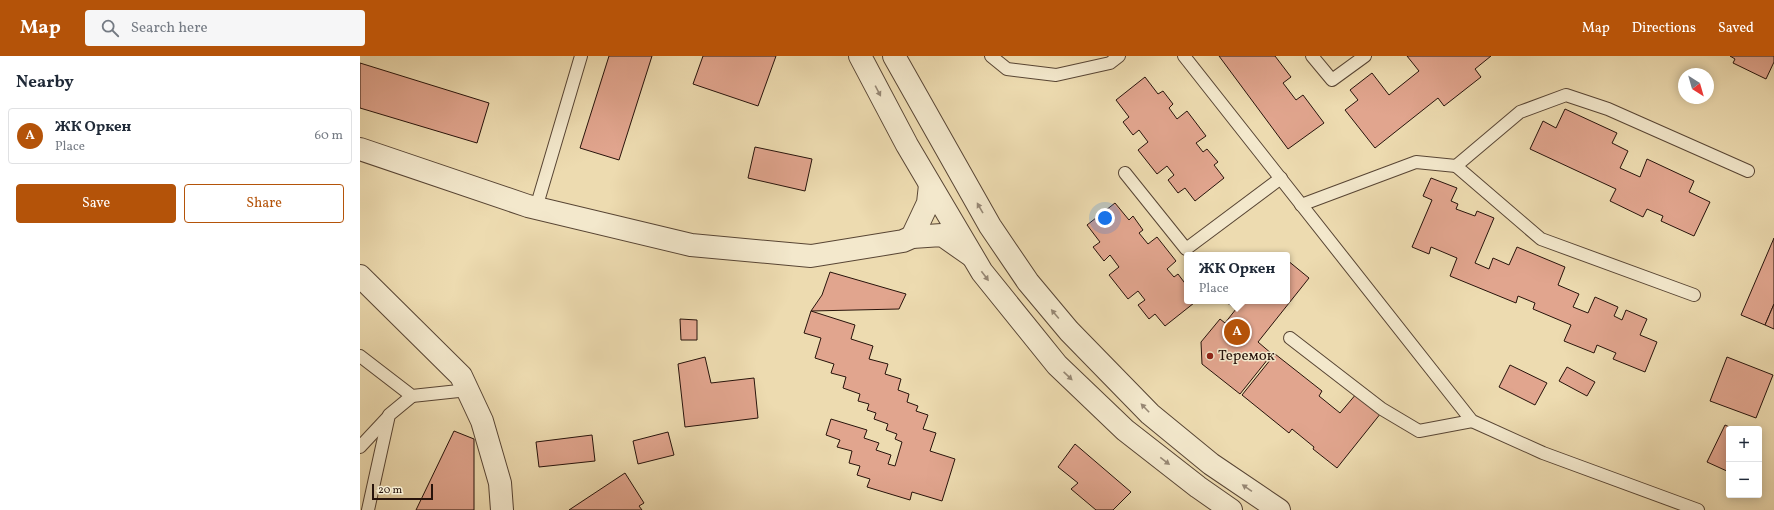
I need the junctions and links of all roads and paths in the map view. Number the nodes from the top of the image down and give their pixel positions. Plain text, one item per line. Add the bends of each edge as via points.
1 (581, 56) edge
2 (860, 56) edge
3 (894, 56) edge
4 (991, 56) edge
5 (1119, 56) edge
6 (1184, 56) edge
7 (1312, 56) edge
8 (1365, 56) edge
9 (360, 149) edge
10 (1456, 166) junction
11 (1748, 170) dead end
12 (1125, 172) dead end
13 (1281, 178) junction
14 (930, 185) junction
15 (1301, 205) junction
16 (536, 208) junction
17 (912, 237) junction
18 (972, 256) junction
19 (360, 276) edge
20 (1694, 295) dead end
21 (1290, 338) dead end
22 (360, 356) edge
23 (468, 390) junction
24 (412, 396) junction
25 (389, 415) junction
26 (1472, 421) junction
27 (360, 447) edge
28 (368, 510) edge
29 (502, 510) edge
30 (1231, 510) edge
31 (1279, 510) edge
32 (1698, 510) edge

1 - 16 lane
2 -> 14 street via 906,145
31 -> 3 street via 1211,464 1150,414 1069,331 1028,282 990,226
4 - 5 lane via 1007,69 1056,75 1110,63
6 - 13 lane
7 - 8 lane via 1332,80
9 - 16 street
10 - 11 lane via 1520,112 1566,95 1608,109
10 - 15 lane via 1416,162
10 - 20 lane via 1541,239
12 - 13 lane via 1186,249
13 - 15 lane
14 - 17 street via 928,203
14 - 18 street
15 - 26 lane
16 - 17 street via 691,245 811,256 903,241
17 - 18 street via 942,235
18 -> 30 street via 1057,365 1125,430
19 - 23 street via 461,376
21 - 26 lane via 1382,409 1419,431
22 - 24 lane
23 - 24 lane
23 - 29 street via 482,421 500,482
24 - 25 lane
25 - 27 lane
25 - 28 lane
26 - 32 lane via 1543,453

